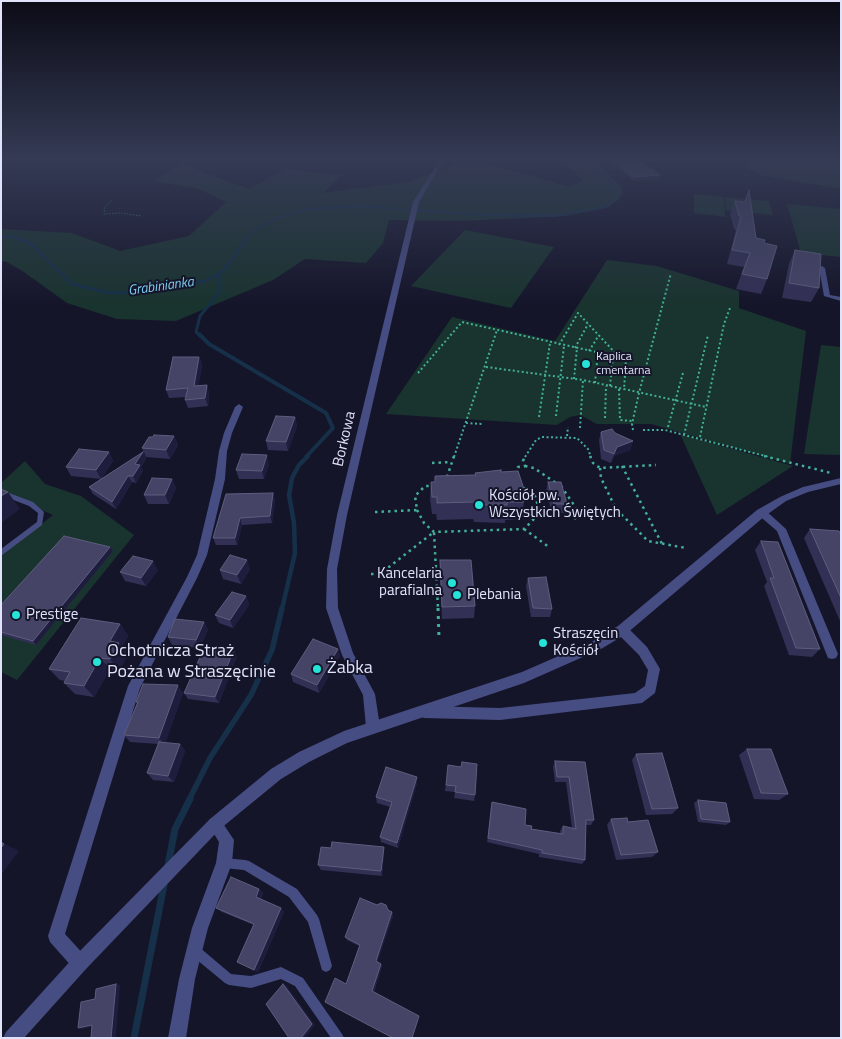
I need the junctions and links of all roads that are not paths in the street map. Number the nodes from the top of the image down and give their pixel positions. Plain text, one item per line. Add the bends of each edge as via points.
1 (415, 209) edge
2 (822, 268) edge
3 (841, 299) edge
4 (239, 407) dead end
5 (838, 478) edge
6 (1, 492) edge
7 (761, 513) junction
8 (1, 553) edge
9 (622, 630) junction
10 (832, 654) dead end
11 (420, 712) junction
12 (373, 727) junction
13 (215, 824) junction
14 (224, 863) junction
15 (195, 951) junction
16 (80, 963) junction
17 (326, 966) dead end
18 (12, 1038) edge
19 (177, 1038) edge
20 (338, 1038) edge

1 - 12 street, Borkowa via 332,569 332,608 348,655 369,694
2 - 3 street via 827,296
4 - 16 street via 222,452 220,479 202,555 134,686 56,936
5 - 7 street via 782,499
6 - 8 lane via 31,504 41,512 40,522
7 - 9 street
7 - 10 street via 782,529
9 - 11 street via 555,665
9 - 11 street via 643,651 654,669 650,689 638,699 500,714
11 - 12 street
12 - 13 street via 329,745 276,774
13 - 14 street via 226,840
13 - 16 street
14 - 15 street
14 - 17 lane via 245,865 293,893 313,919
15 - 19 street
15 - 20 lane via 229,979 252,982 280,973 299,982
16 - 18 street

